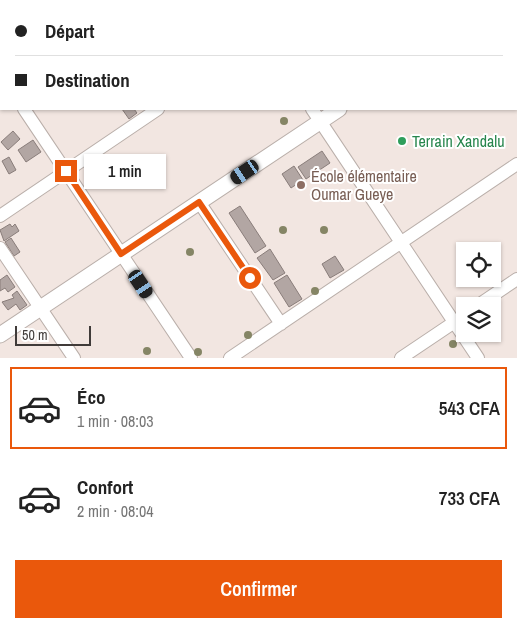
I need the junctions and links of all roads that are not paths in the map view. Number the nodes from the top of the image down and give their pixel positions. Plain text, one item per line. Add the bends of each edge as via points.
1 (25, 110) edge
2 (157, 110) edge
3 (313, 110) edge
4 (338, 110) edge
5 (320, 122) junction
6 (517, 164) edge
7 (66, 171) junction
8 (199, 202) junction
9 (0, 216) edge
10 (401, 242) junction
11 (0, 248) edge
12 (121, 254) junction
13 (517, 279) edge
14 (490, 297) edge
15 (40, 308) junction
16 (454, 322) junction
17 (281, 324) junction
18 (0, 335) edge
19 (74, 358) edge
20 (190, 358) edge
21 (230, 358) edge
22 (401, 358) edge
23 (478, 358) edge

1 - 7 street
2 - 7 street
3 - 5 street
4 - 5 main road
5 - 8 main road
5 - 10 street
6 - 10 street
7 - 9 street
7 - 12 street
8 - 12 main road
8 - 17 street
10 - 16 street
10 - 17 street
11 - 15 street
12 - 15 main road
12 - 20 street
13 - 14 street
15 - 18 main road
15 - 19 street
16 - 22 street
16 - 23 street
17 - 21 street

